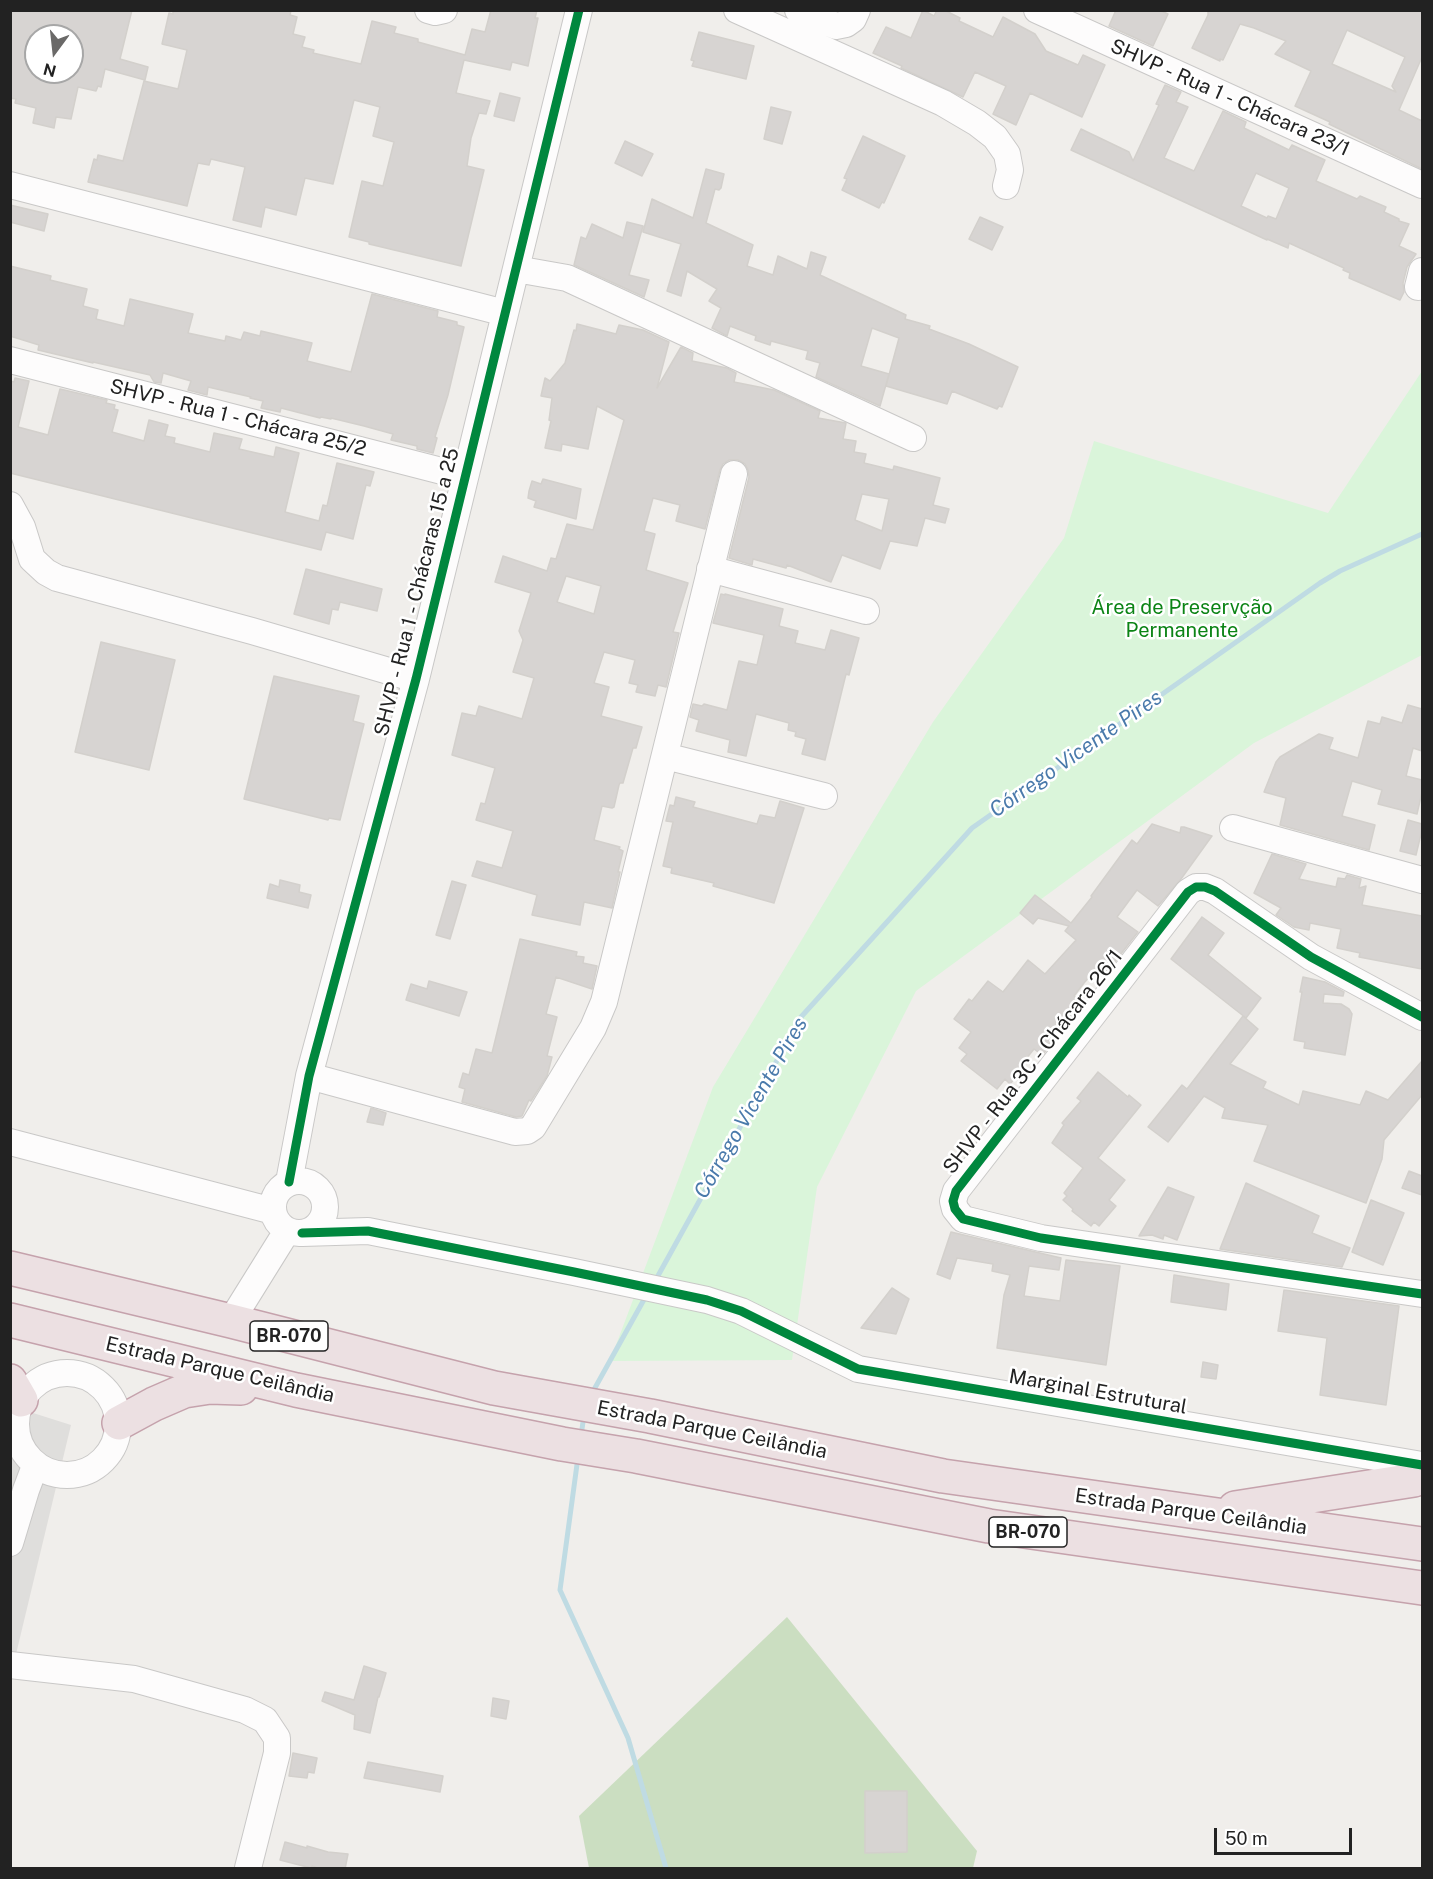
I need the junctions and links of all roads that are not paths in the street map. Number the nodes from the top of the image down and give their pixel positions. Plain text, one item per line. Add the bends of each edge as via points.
1 (428, 10) edge
2 (444, 10) edge
3 (579, 10) edge
4 (737, 10) edge
5 (798, 10) edge
6 (857, 10) edge
7 (1037, 10) edge
8 (10, 185) edge
9 (1422, 185) edge
10 (1006, 186) dead end
11 (516, 269) junction
12 (505, 314) junction
13 (10, 360) edge
14 (913, 438) dead end
15 (734, 474) dead end
16 (465, 477) junction
17 (10, 505) edge
18 (710, 569) junction
19 (866, 611) dead end
20 (416, 679) junction
21 (665, 756) junction
22 (824, 796) dead end
23 (1233, 828) dead end
24 (1421, 874) edge
25 (1422, 1017) edge
26 (309, 1076) junction
27 (301, 1123) junction
28 (10, 1142) edge
29 (289, 1182) junction
30 (318, 1189) junction
31 (287, 1225) junction
32 (368, 1231) junction
33 (10, 1268) edge
34 (1422, 1294) edge
35 (10, 1320) edge
36 (231, 1321) junction
37 (296, 1389) junction
38 (14, 1408) edge
39 (119, 1423) junction
40 (1422, 1465) edge
41 (35, 1466) junction
42 (1422, 1477) edge
43 (1200, 1514) junction
44 (14, 1515) edge
45 (10, 1543) edge
46 (1422, 1544) edge
47 (1422, 1588) edge
48 (10, 1665) edge
49 (248, 1869) edge

1 - 2 street
3 - 11 street, SHVP - Rua 1 - Chácaras 15 a 25
4 - 10 street via 943,103 977,123 995,137 1007,154 1010,170
5 - 6 street via 836,26 853,19
7 - 9 street, SHVP - Rua 1 - Chácara 23/1
8 - 12 street
11 - 12 street, SHVP - Rua 1 - Chácaras 15 a 25
11 - 14 street via 567,278
12 - 16 street, SHVP - Rua 1 - Chácaras 15 a 25
13 - 16 street, SHVP - Rua 1 - Chácara 25/2
15 - 18 street
16 - 20 street, SHVP - Rua 1 - Chácaras 15 a 25
17 - 20 street via 32,559 57,578
18 - 19 street
18 - 21 street
20 - 26 street, SHVP - Rua 1 - Chácaras 15 a 25
21 - 22 street
21 - 26 street via 604,1002 593,1028 533,1127 516,1132
23 - 24 street
25 - 34 street, SHVP - Rua 3C - Chácara 26/1 via 1311,957 1215,891 1196,887 1188,892 956,1191 954,1201 963,1219 1041,1238
26 - 27 street, SHVP - Rua 1 - Chácaras 15 a 25
27 - 29 street, SHVP - Rua 1 - Chácaras 15 a 25
27 - 30 street, SHVP - Rua 1 - Chácaras 15 a 25
28 - 31 street, Marginal Estrutural
29 - 30 street via 301,1180
29 - 31 street via 274,1196
30 - 31 street via 326,1211 316,1227
30 - 32 street
31 - 32 street, Marginal Estrutural
31 - 36 street
32 - 40 street, Marginal Estrutural via 707,1300 741,1311 858,1369
33 - 36 highway, Estrada Parque Ceilândia / BR-070
35 - 37 highway, Estrada Parque Ceilândia / BR-070
36 - 43 highway, Estrada Parque Ceilândia / BR-070 via 494,1388 943,1476
37 - 39 highway via 210,1387 184,1391
37 - 47 highway, Estrada Parque Ceilândia / BR-070 via 989,1526
38 - 39 street via 32,1386 46,1377 79,1374 107,1392
38 - 41 street via 25,1455
39 - 41 street via 110,1455 83,1474 50,1474
41 - 44 street
42 - 43 highway
43 - 46 highway, Estrada Parque Ceilândia / BR-070
44 - 45 street
48 - 49 street via 134,1679 245,1710 265,1720 277,1738 277,1753

